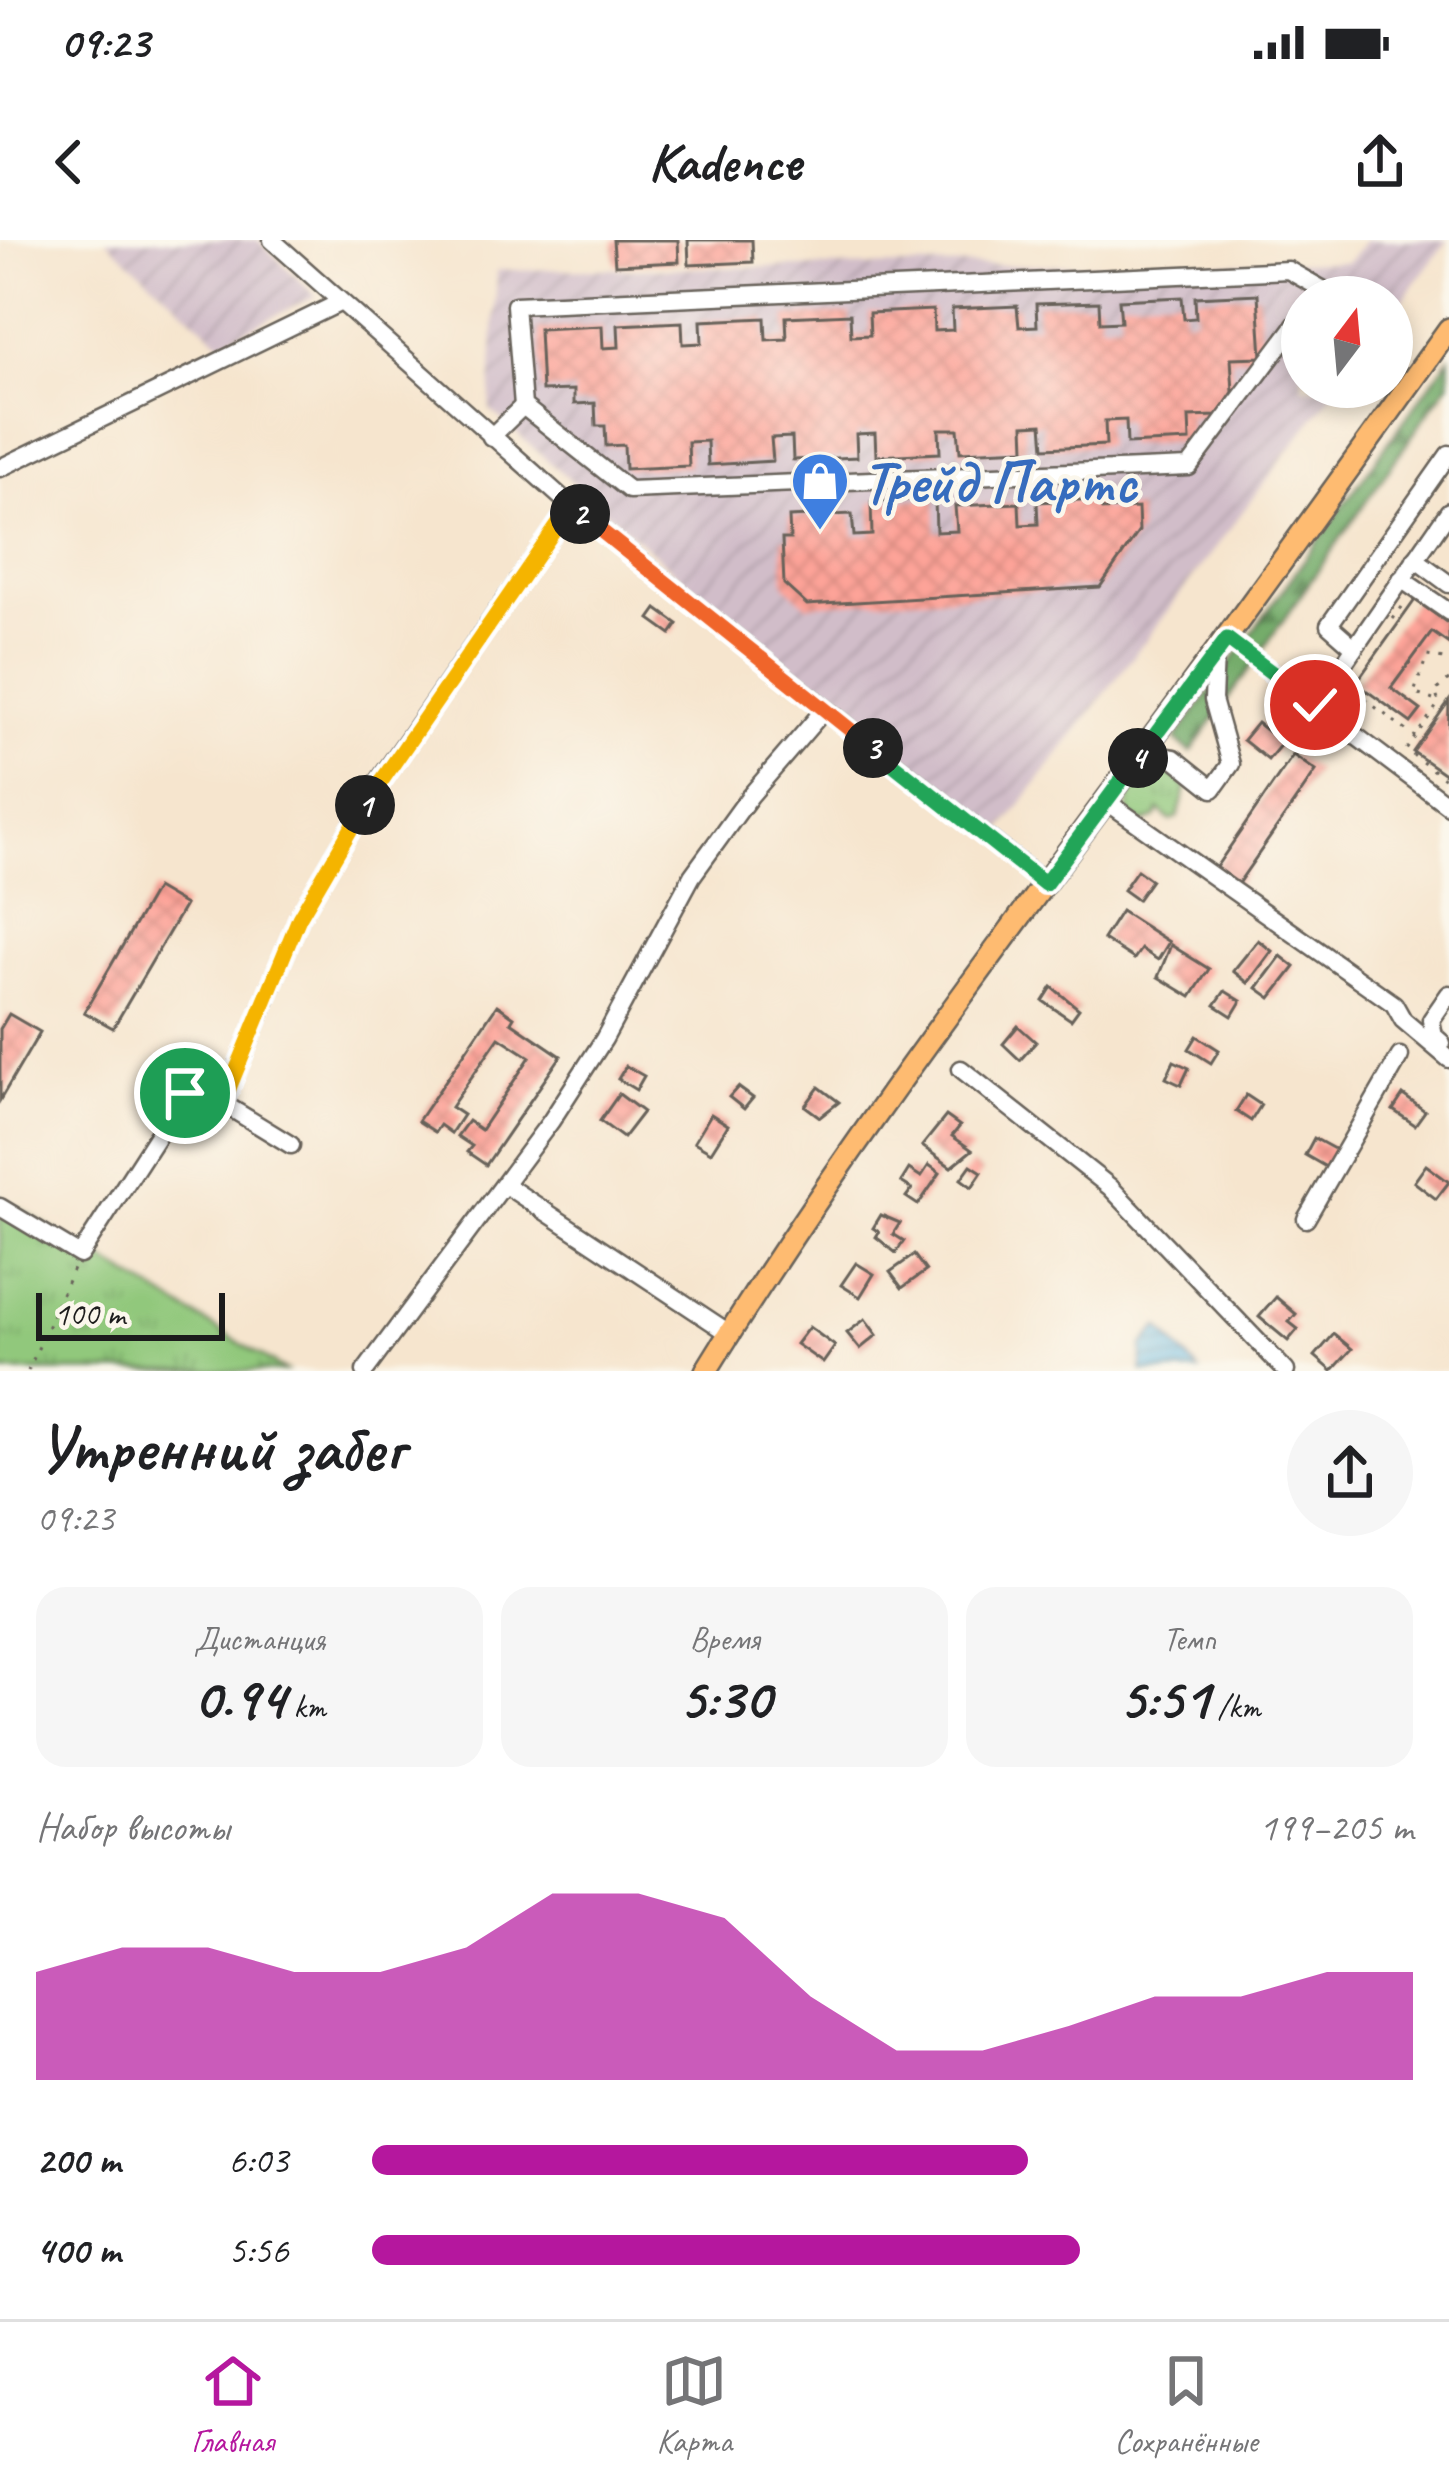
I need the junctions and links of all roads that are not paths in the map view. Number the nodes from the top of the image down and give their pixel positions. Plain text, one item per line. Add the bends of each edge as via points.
1 (272, 240) edge
2 (1299, 276) edge
3 (341, 302) junction
4 (1449, 329) edge
5 (1281, 344) edge
6 (523, 406) junction
7 (491, 437) junction
8 (1449, 454) edge
9 (0, 468) edge
10 (571, 506) junction
11 (1449, 511) edge
12 (1415, 560) junction
13 (1408, 584) junction
14 (1449, 584) edge
15 (1449, 612) edge
16 (1221, 646) junction
17 (1354, 646) junction
18 (1315, 705) junction
19 (824, 710) junction
20 (1142, 753) junction
21 (1106, 801) junction
22 (1449, 806) edge
23 (1045, 884) junction
24 (1449, 994) edge
25 (1449, 1048) edge
26 (1400, 1056) dead end
27 (1449, 1059) edge
28 (961, 1069) dead end
29 (223, 1103) junction
30 (290, 1145) dead end
31 (507, 1186) junction
32 (0, 1207) edge
33 (1306, 1219) dead end
34 (730, 1333) junction
35 (365, 1371) edge
36 (706, 1371) edge
37 (1286, 1371) edge

1 - 3 street
2 - 6 street via 1288,270 515,305
3 - 7 street
3 - 9 street
4 - 16 main road
5 - 6 street via 1189,467 629,490
6 - 7 street
7 - 10 street
8 - 17 street via 1329,626
10 - 19 street
10 - 29 street via 343,842 299,918
11 - 12 street
12 - 13 street
12 - 14 street
13 - 15 street
13 - 17 street
16 - 18 street
16 - 20 main road
16 - 20 street via 1213,700 1231,764 1213,789 1174,758
17 - 18 street
18 - 22 street
19 - 23 street
19 - 31 street via 692,876 604,1039
20 - 21 main road
21 - 23 main road
21 - 27 street via 1394,1004
23 - 34 main road via 874,1113
24 - 25 street via 1431,1020 1434,1036
26 - 33 street
28 - 37 street via 1110,1187
29 - 30 street
29 - 32 street via 196,1087 185,1093 80,1255
31 - 34 street
31 - 35 street
34 - 36 main road

